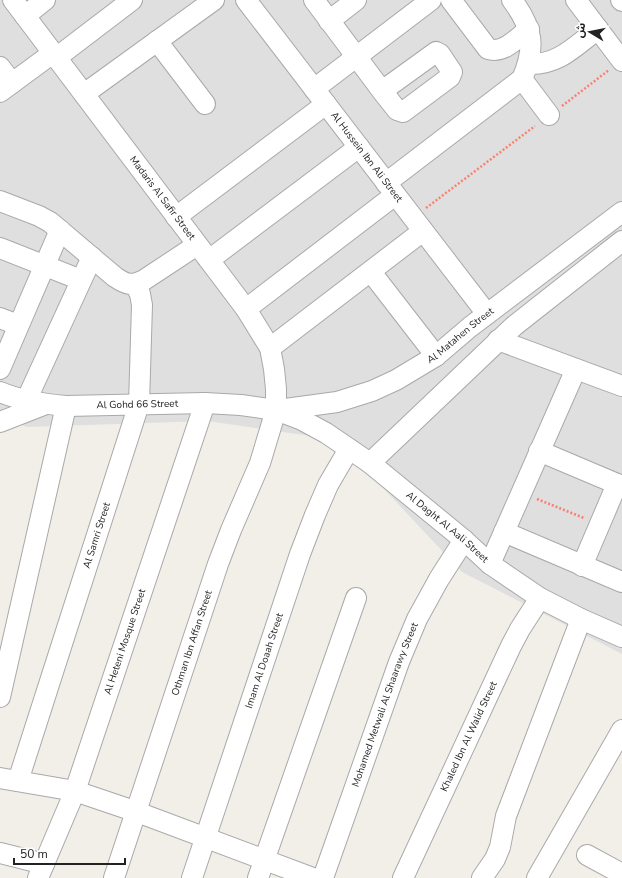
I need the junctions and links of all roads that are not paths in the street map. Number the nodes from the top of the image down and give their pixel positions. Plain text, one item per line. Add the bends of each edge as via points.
1 (13, 0) edge
2 (45, 0) edge
3 (132, 0) edge
4 (214, 0) edge
5 (246, 0) edge
6 (314, 0) edge
7 (356, 0) edge
8 (431, 0) edge
9 (451, 0) edge
10 (576, 0) edge
11 (520, 3) edge
12 (25, 16) junction
13 (329, 21) junction
14 (529, 29) junction
15 (598, 29) junction
16 (157, 41) junction
17 (54, 55) junction
18 (356, 57) junction
19 (622, 60) edge
20 (0, 67) edge
21 (526, 72) junction
22 (6, 88) edge
23 (382, 91) dead end
24 (84, 94) junction
25 (320, 96) junction
26 (205, 104) dead end
27 (549, 115) road end
28 (359, 148) junction
29 (391, 189) junction
30 (0, 200) edge
31 (622, 212) edge
32 (176, 217) junction
33 (418, 225) junction
34 (60, 230) junction
35 (622, 241) edge
36 (197, 245) junction
37 (0, 248) edge
38 (92, 257) junction
39 (209, 260) junction
40 (44, 266) junction
41 (371, 272) junction
42 (81, 280) junction
43 (135, 284) junction
44 (246, 309) junction
45 (492, 310) junction
46 (0, 318) edge
47 (18, 325) junction
48 (514, 326) junction
49 (470, 327) junction
50 (494, 344) junction
51 (270, 348) junction
52 (436, 356) junction
53 (0, 368) edge
54 (576, 369) junction
55 (622, 386) edge
56 (0, 392) edge
57 (26, 400) junction
58 (205, 403) junction
59 (46, 404) junction
60 (139, 404) junction
61 (66, 406) junction
62 (276, 410) junction
63 (0, 422) edge
64 (349, 449) junction
65 (539, 451) junction
66 (370, 463) junction
67 (620, 485) edge
68 (504, 532) junction
69 (464, 540) junction
70 (490, 564) junction
71 (582, 566) junction
72 (622, 582) edge
73 (356, 598) dead end
74 (540, 598) junction
75 (581, 619) junction
76 (622, 637) edge
77 (0, 697) edge
78 (622, 730) edge
79 (9, 780) edge
80 (75, 791) junction
81 (137, 812) junction
82 (206, 837) junction
83 (0, 853) edge
84 (587, 855) dead end
85 (261, 869) edge
86 (41, 871) edge
87 (622, 874) edge
88 (114, 878) edge
89 (192, 878) edge
90 (313, 878) edge
91 (323, 878) edge
92 (403, 878) edge
93 (482, 878) edge
94 (537, 878) edge

1 - 12 street, Madaris Al Safir Street
2 - 12 street
3 - 17 street
4 - 16 street
5 - 25 street, Al Hussein Ibn Ali Street
6 - 13 street
7 - 13 street
8 - 18 street
9 - 14 street via 488,49 502,50
10 - 15 street
11 - 14 street
12 - 17 street, Madaris Al Safir Street
13 - 18 street
14 - 21 street via 531,47
15 - 19 street
15 - 21 street via 560,57
16 - 24 street
16 - 26 street
17 - 22 street
17 - 24 street, Madaris Al Safir Street
18 - 23 street
18 - 25 street
20 - 22 street
21 - 27 street
21 - 29 street
24 - 32 street, Madaris Al Safir Street
25 - 28 street, Al Hussein Ibn Ali Street
25 - 32 street
28 - 29 street, Al Hussein Ibn Ali Street
28 - 39 street
29 - 33 street, Al Hussein Ibn Ali Street
29 - 44 street
30 - 34 street via 39,216
31 - 45 street, Al Matahen Street
32 - 36 street, Madaris Al Safir Street
33 - 41 street
33 - 45 street, Al Hussein Ibn Ali Street
34 - 38 street
34 - 40 street
35 - 48 street
36 - 39 street, Madaris Al Safir Street
36 - 43 street
37 - 40 street
38 - 42 street
38 - 43 street via 124,283
39 - 44 street, Madaris Al Safir Street
40 - 42 street
40 - 47 street
41 - 51 street
41 - 52 street
42 - 57 street
43 - 60 street, Al Samri Street via 142,305
44 - 51 street, Madaris Al Safir Street
45 - 48 street via 507,314
45 - 49 street, Al Matahen Street
46 - 47 street
47 - 53 street
48 - 50 street
49 - 50 street via 482,345
49 - 52 street, Al Matahen Street
50 - 54 street
50 - 66 street
51 - 62 street, Madaris Al Safir Street via 274,368
52 - 62 street, Al Matahen Street via 372,391 337,402
54 - 55 street
54 - 65 street
56 - 57 street, Al Gohd 66 Street
57 - 59 street, Al Gohd 66 Street
58 - 60 street, Al Gohd 66 Street
58 - 62 street, Al Gohd 66 Street
58 - 80 street, Al Heteni Mosque Street
59 - 61 street, Al Gohd 66 Street
59 - 63 street
60 - 61 street, Al Gohd 66 Street
60 - 79 street, Al Samri Street
61 - 77 street
62 - 64 street, Al Daght Al Aali Street via 302,420
62 - 81 street, Othman Ibn Affan Street via 260,463 218,564
64 - 66 street, Al Daght Al Aali Street
64 - 82 street, Imam Al Doaah Street via 328,485 300,554
65 - 67 street
65 - 68 street
66 - 69 street, Al Daght Al Aali Street
67 - 71 street
68 - 70 street
68 - 71 street
69 - 70 street, Al Daght Al Aali Street
69 - 91 street, Mohamed Metwali Al Shaarawy Street via 438,579 399,662
70 - 74 street, Al Daght Al Aali Street
71 - 72 street
73 - 85 street
74 - 75 street, Al Daght Al Aali Street
74 - 92 street, Khaled Ibn Al Walid Street via 511,646
75 - 76 street, Al Daght Al Aali Street
75 - 93 street via 507,812 500,847 495,860
78 - 94 street
79 - 80 street
80 - 81 street
80 - 86 street, Al Heteni Mosque Street
81 - 82 street
81 - 88 street, Othman Ibn Affan Street
82 - 85 street
82 - 89 street, Imam Al Doaah Street
83 - 86 street
84 - 87 street
85 - 90 street

